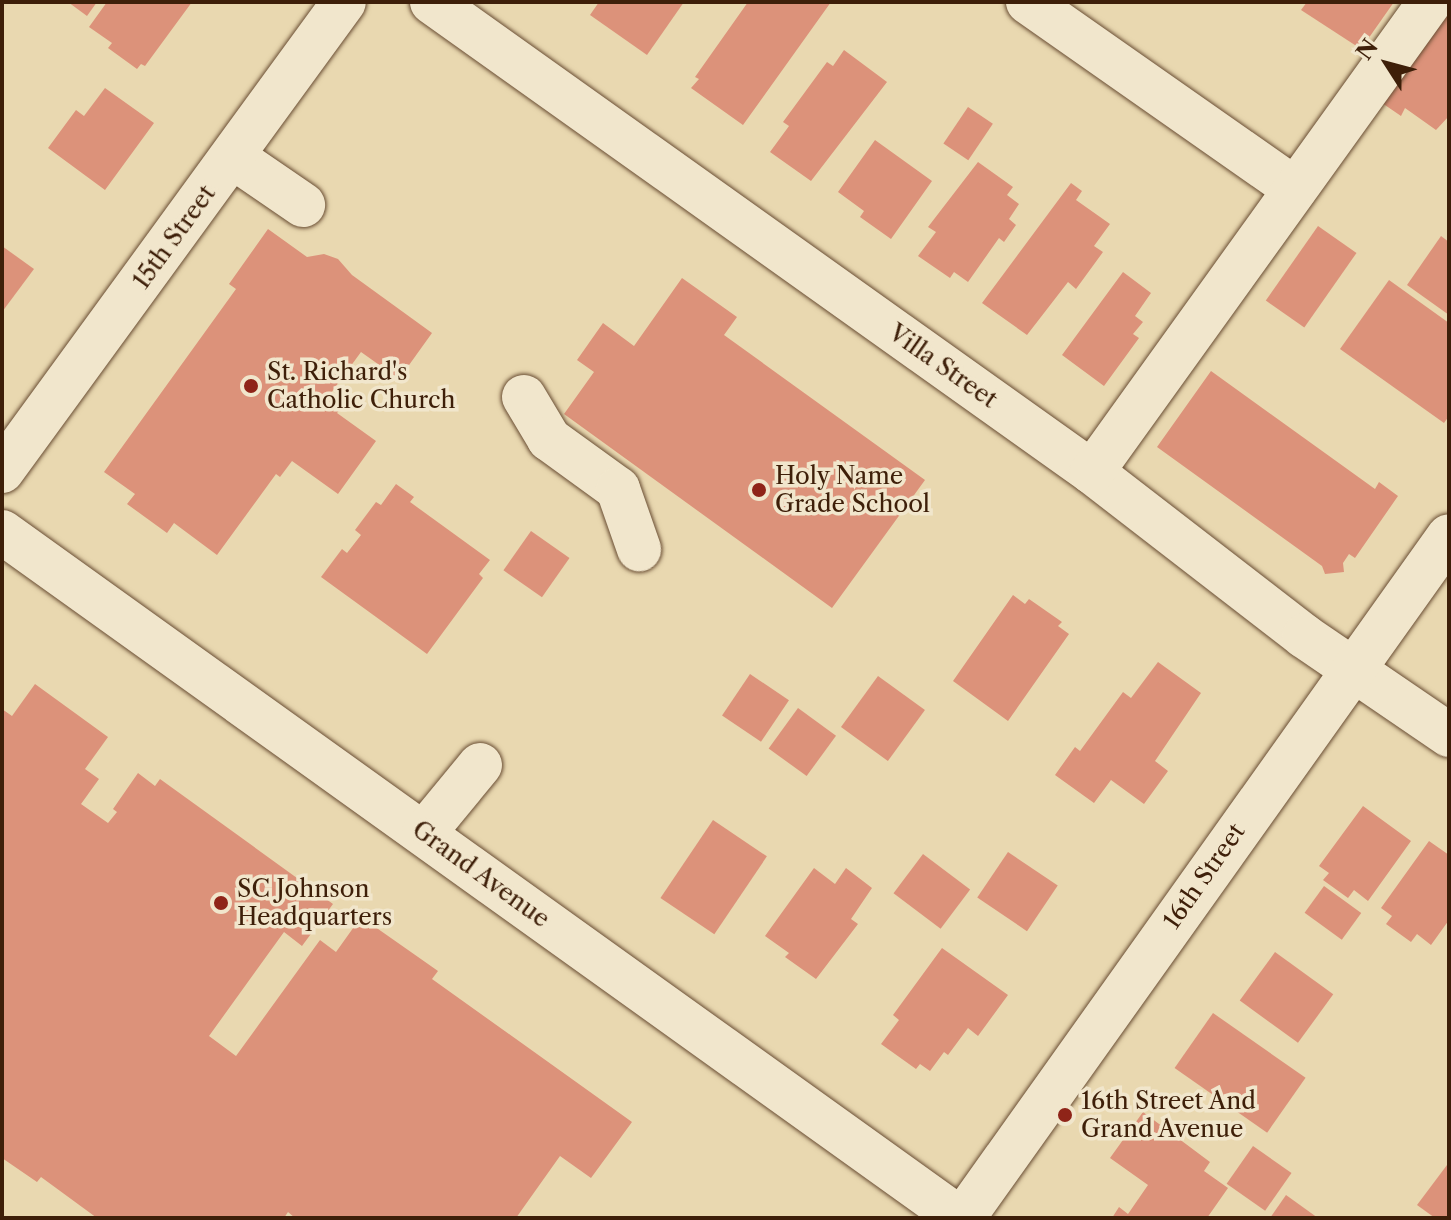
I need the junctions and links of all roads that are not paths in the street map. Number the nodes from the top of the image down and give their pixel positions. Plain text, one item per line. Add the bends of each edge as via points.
1 (344, 2) edge
2 (432, 2) edge
3 (1028, 2) edge
4 (1430, 2) edge
5 (233, 157) junction
6 (1295, 189) junction
7 (303, 205) dead end
8 (524, 397) dead end
9 (2, 471) edge
10 (1092, 472) junction
11 (2, 532) edge
12 (1449, 536) edge
13 (639, 549) dead end
14 (1352, 668) junction
15 (1449, 735) edge
16 (480, 765) dead end
17 (424, 833) junction
18 (961, 1218) edge

1 - 5 street, 15th Street
2 - 10 street, Villa Street
3 - 6 street
4 - 6 street
5 - 7 street
5 - 9 street, 15th Street
6 - 10 street
8 - 13 street via 549,439 618,489
10 - 14 street, Villa Street
11 - 17 street, Grand Avenue
12 - 14 street, 16th Street
14 - 15 street, Villa Street
14 - 18 street, 16th Street
16 - 17 street
17 - 18 street, Grand Avenue

